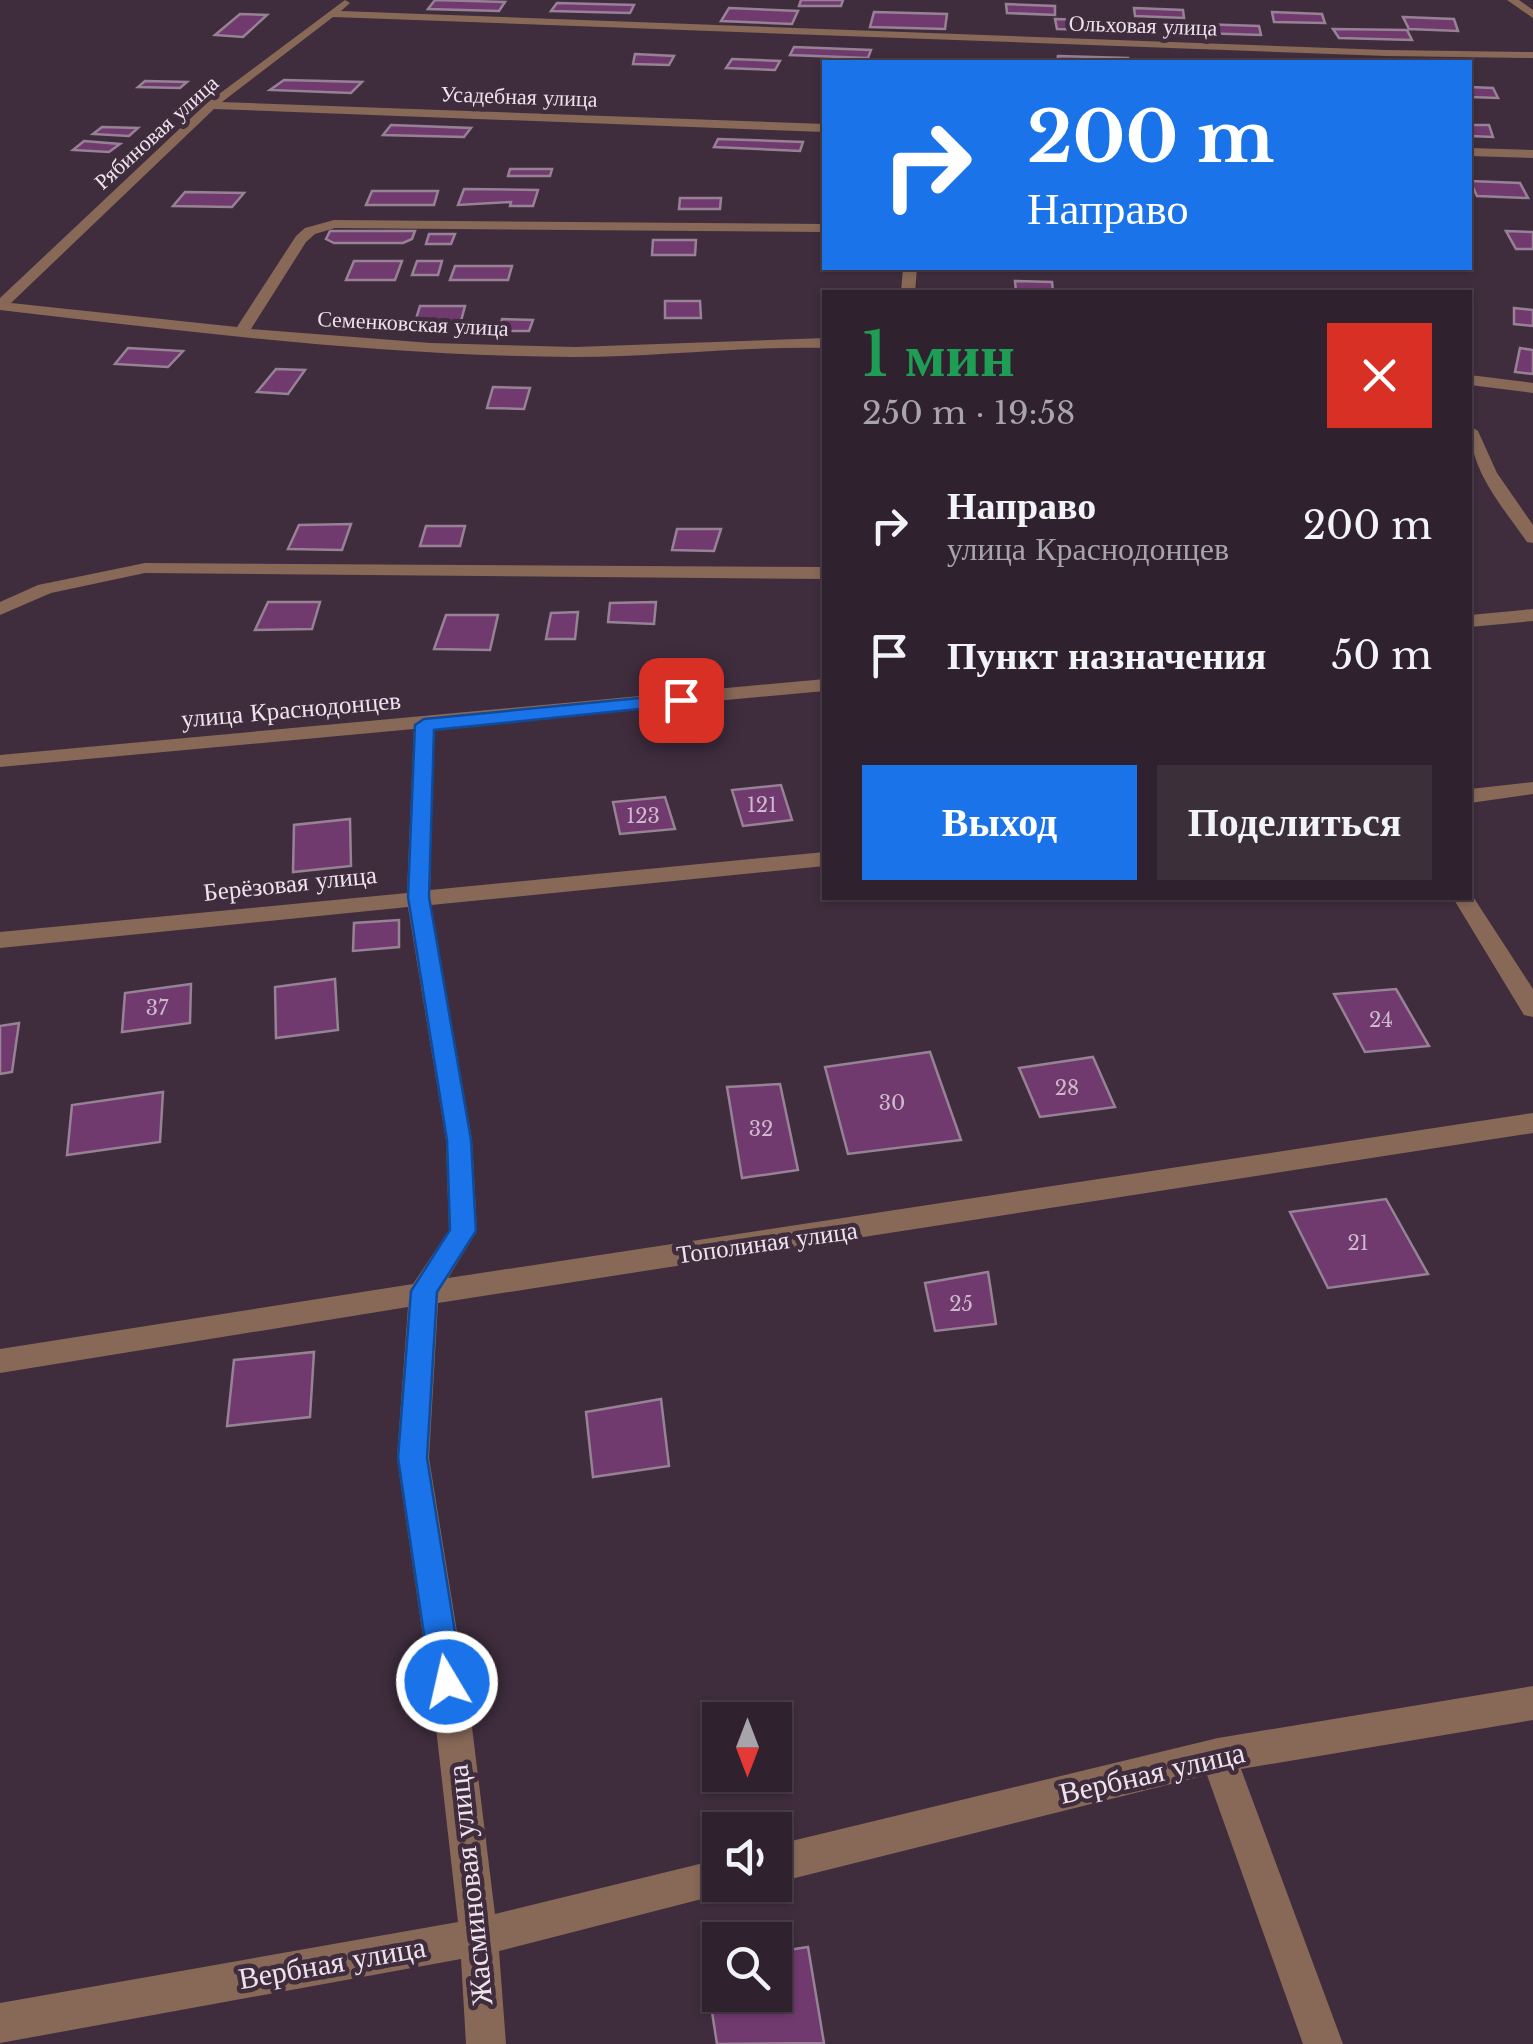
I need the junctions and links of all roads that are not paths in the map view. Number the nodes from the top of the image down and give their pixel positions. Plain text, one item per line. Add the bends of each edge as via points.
1 (349, 0) edge
2 (1512, 0) edge
3 (332, 14) junction
4 (1533, 14) edge
5 (1533, 55) edge
6 (211, 105) junction
7 (822, 128) edge
8 (1472, 152) edge
9 (1533, 154) edge
10 (822, 228) edge
11 (0, 306) edge
12 (242, 333) junction
13 (822, 343) edge
14 (1472, 380) edge
15 (1533, 388) edge
16 (1472, 435) edge
17 (1533, 538) edge
18 (822, 572) edge
19 (0, 609) edge
20 (1533, 614) edge
21 (1480, 620) edge
22 (822, 686) edge
23 (424, 725) junction
24 (0, 760) edge
25 (1533, 788) edge
26 (1472, 796) edge
27 (822, 859) edge
28 (418, 897) junction
29 (1466, 900) edge
30 (0, 940) edge
31 (1533, 1009) edge
32 (1533, 1122) edge
33 (424, 1291) junction
34 (0, 1361) edge
35 (1533, 1703) edge
36 (1218, 1756) junction
37 (792, 1860) edge
38 (702, 1882) edge
39 (479, 1937) junction
40 (0, 2022) edge
41 (486, 2044) edge
42 (1323, 2044) edge

1 - 3 street, Рябиновая улица
2 - 4 street
3 - 5 street, Ольховая улица
3 - 6 street, Рябиновая улица
6 - 7 street, Усадебная улица
6 - 11 street, Рябиновая улица
8 - 9 street
10 - 12 street via 334,224 301,239
11 - 12 street, Семенковская улица
12 - 13 street, Семенковская улица via 579,352
14 - 15 street
16 - 17 street
18 - 19 street via 145,568 44,588
20 - 21 street
22 - 23 street, улица Краснодонцев
23 - 24 street, улица Краснодонцев
23 - 28 street, Жасминовая улица
25 - 26 street
27 - 28 street, Берёзовая улица
28 - 30 street, Берёзовая улица
28 - 33 street, Жасминовая улица via 459,1140 463,1231
29 - 31 street
32 - 33 street, Тополиная улица
33 - 34 street, Тополиная улица
33 - 39 street, Жасминовая улица via 413,1458
35 - 36 street, Вербная улица
36 - 37 street, Вербная улица
36 - 42 street
38 - 39 street, Вербная улица
39 - 40 street, Вербная улица
39 - 41 street, Жасминовая улица

